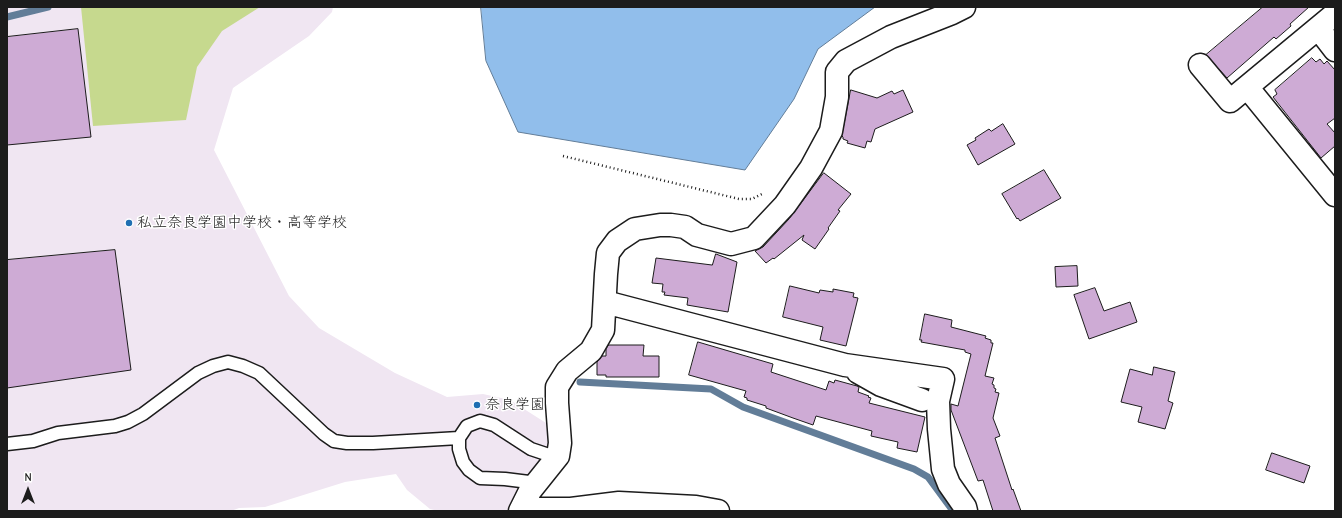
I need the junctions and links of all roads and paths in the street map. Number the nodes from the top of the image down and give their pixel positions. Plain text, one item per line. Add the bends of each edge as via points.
1 (964, 7) edge
2 (1335, 14) edge
3 (1318, 28) junction
4 (1335, 50) edge
5 (1200, 65) dead end
6 (1248, 87) junction
7 (563, 156) dead end
8 (765, 193) dead end
9 (1335, 194) edge
10 (605, 302) junction
11 (845, 365) junction
12 (922, 400) dead end
13 (459, 438) junction
14 (7, 444) edge
15 (558, 456) junction
16 (537, 483) junction
17 (520, 510) edge
18 (718, 511) edge
19 (966, 511) edge

1 - 10 street via 891,37 846,61 837,72 837,97 831,131 811,168 785,206 754,238 731,244 697,235 685,227 660,225 635,229 617,241 608,253
2 - 3 street
3 - 4 street
3 - 6 street
5 - 6 street via 1230,101
6 - 9 street
7 - 8 path via 739,198 752,199
10 - 11 street
10 - 15 street via 603,330 591,351 568,371 558,387
11 - 12 street via 882,385
11 - 19 street via 943,379 938,401 943,469
13 - 14 lane via 373,444 334,441 259,373 228,362 198,373 143,414 128,422 115,426 58,432 33,441
13 - 15 lane via 467,426 480,421 494,425 531,449
13 - 16 lane via 463,462 480,478
15 - 16 street
16 - 17 street
17 - 18 street via 571,509 619,504

